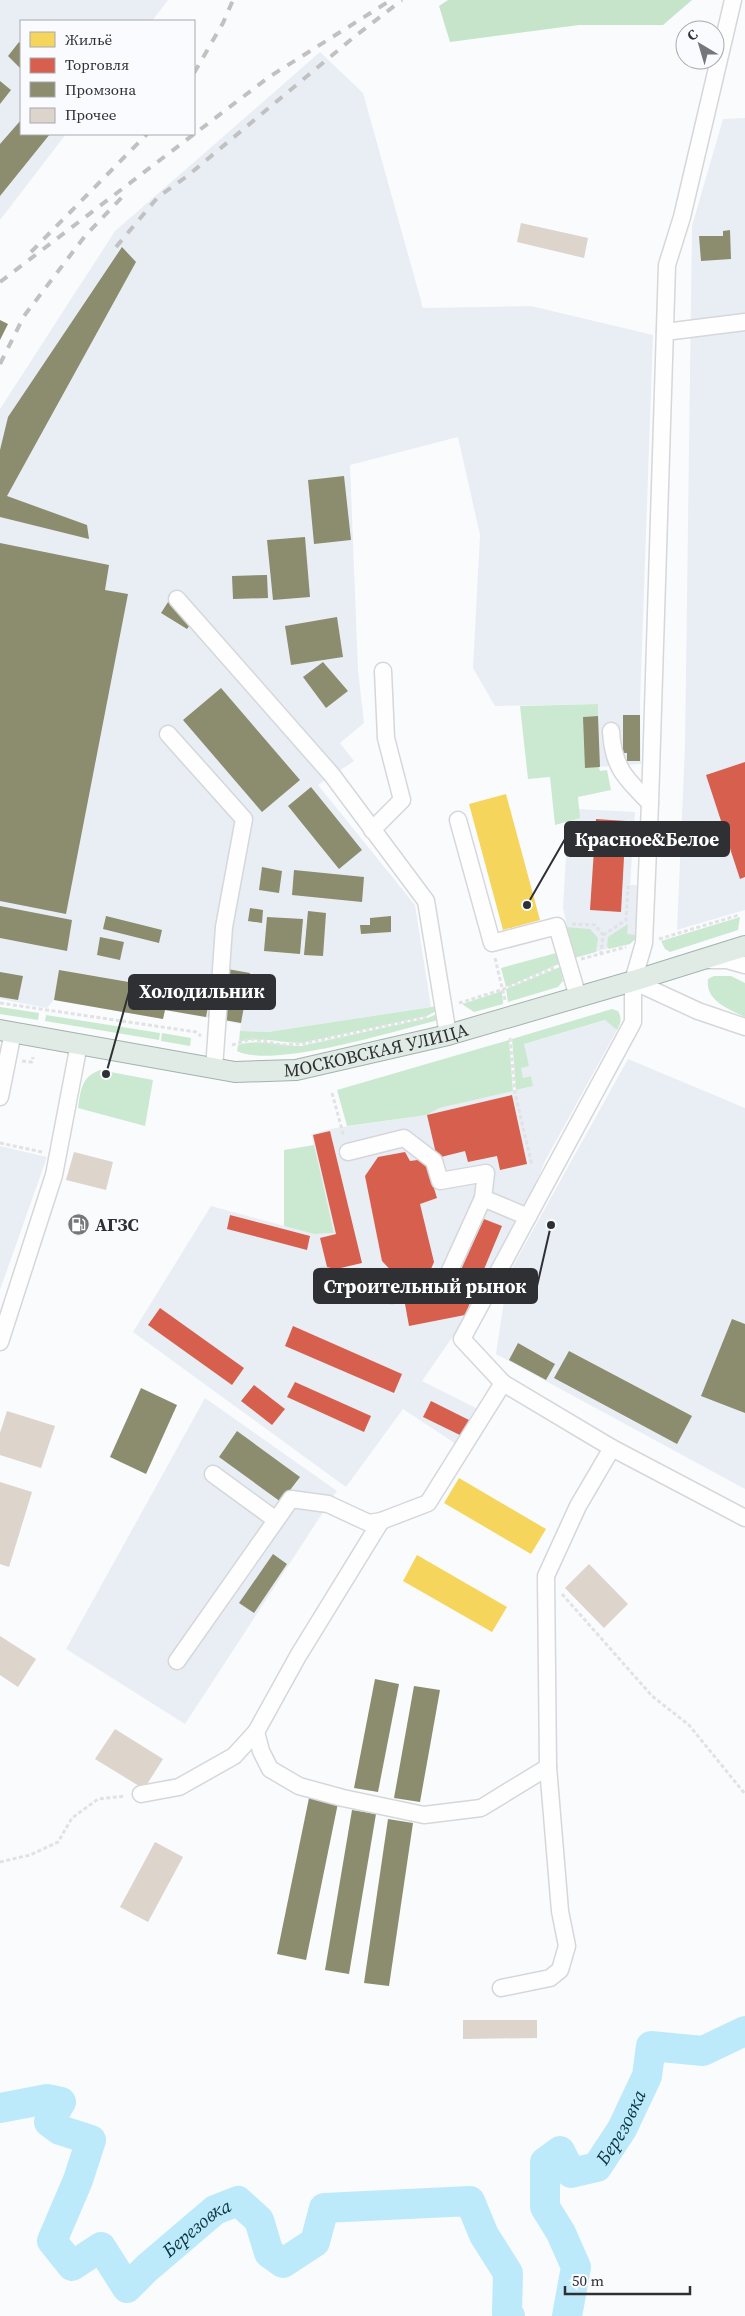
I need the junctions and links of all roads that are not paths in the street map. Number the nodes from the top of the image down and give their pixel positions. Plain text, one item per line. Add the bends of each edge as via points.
1 (734, 0) edge
2 (745, 322) edge
3 (665, 332) junction
4 (178, 599) dead end
5 (383, 671) dead end
6 (611, 730) dead end
7 (168, 734) dead end
8 (650, 803) junction
9 (458, 820) dead end
10 (372, 830) junction
11 (745, 946) edge
12 (698, 960) junction
13 (745, 965) edge
14 (633, 981) junction
15 (578, 998) junction
16 (745, 1028) edge
17 (7, 1031) edge
18 (448, 1035) junction
19 (79, 1044) junction
20 (214, 1069) junction
21 (0, 1097) edge
22 (348, 1152) road end
23 (483, 1198) junction
24 (528, 1217) junction
25 (324, 1276) dead end
26 (0, 1342) edge
27 (503, 1383) junction
28 (612, 1448) junction
29 (213, 1474) dead end
30 (745, 1518) edge
31 (276, 1520) junction
32 (381, 1521) junction
33 (177, 1661) dead end
34 (256, 1732) junction
35 (548, 1767) junction
36 (141, 1794) road end
37 (501, 1988) dead end

1 - 3 street via 682,217 667,265
2 - 3 street
3 - 8 street
4 - 10 street via 332,775
5 - 10 street via 386,738 402,800
6 - 8 street via 616,763
7 - 20 street via 244,819 224,926
8 - 14 street via 644,943
9 - 15 street via 492,944 557,926
10 - 18 street via 426,901
11 - 12 main road, МОСКОВСКАЯ УЛИЦА
12 - 13 street via 727,960
12 - 14 main road, МОСКОВСКАЯ УЛИЦА
14 - 15 main road, МОСКОВСКАЯ УЛИЦА
14 - 16 street via 698,1011
14 - 24 street via 633,1022
15 - 18 main road, МОСКОВСКАЯ УЛИЦА
17 - 19 main road, МОСКОВСКАЯ УЛИЦА
17 - 21 street
18 - 20 main road, МОСКОВСКАЯ УЛИЦА via 296,1070 254,1073
19 - 20 main road, МОСКОВСКАЯ УЛИЦА
19 - 26 street via 54,1175
22 - 23 street via 404,1138 434,1161 440,1181 486,1173
23 - 24 street
23 - 25 street via 443,1286 392,1295
24 - 27 street via 462,1339
27 - 28 street
27 - 32 street via 428,1502
28 - 30 street
28 - 35 street via 578,1506 546,1576
29 - 31 street
31 - 32 street via 291,1499 328,1504 369,1523
31 - 33 street
32 - 34 street via 298,1656
34 - 35 street via 270,1769 299,1786 424,1815 481,1808
34 - 36 street via 234,1756 180,1787
35 - 37 street via 560,1911 567,1946 560,1970 550,1978

